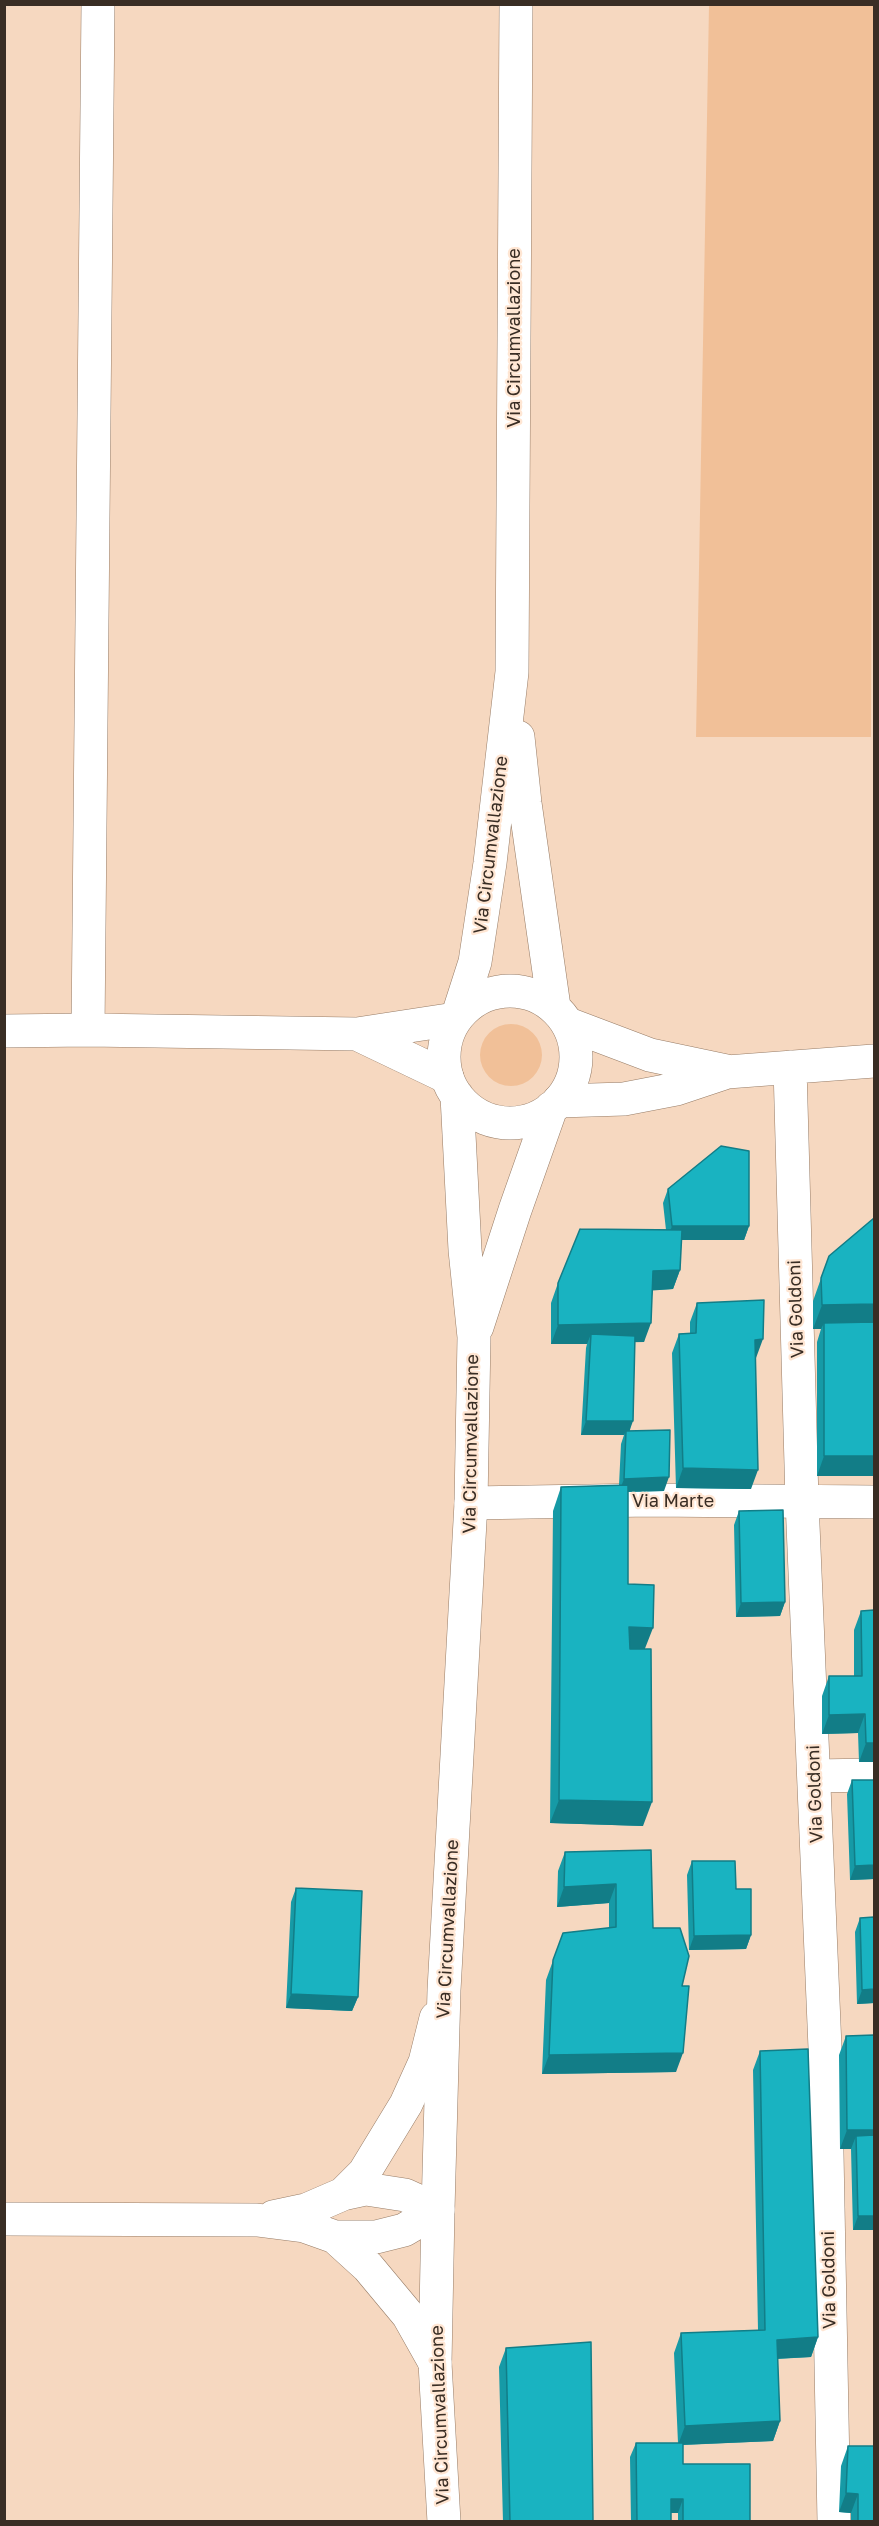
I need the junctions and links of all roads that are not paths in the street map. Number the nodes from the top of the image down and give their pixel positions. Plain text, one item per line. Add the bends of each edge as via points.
1 (98, 4) edge
2 (516, 4) edge
3 (512, 672) junction
4 (561, 1015) junction
5 (457, 1017) junction
6 (88, 1030) junction
7 (4, 1031) edge
8 (357, 1034) junction
9 (874, 1061) edge
10 (790, 1067) junction
11 (727, 1072) junction
12 (452, 1086) junction
13 (555, 1105) junction
14 (474, 1337) junction
15 (801, 1501) junction
16 (874, 1502) edge
17 (471, 1503) junction
18 (874, 1775) edge
19 (814, 1776) junction
20 (444, 1990) junction
21 (343, 2194) junction
22 (438, 2210) junction
23 (4, 2219) edge
24 (257, 2220) junction
25 (335, 2237) junction
26 (435, 2363) junction
27 (444, 2522) edge
28 (834, 2522) edge

1 - 6 street
2 - 3 street, Via Circumvallazione
3 - 4 street, Via Circumvallazione via 525,803
3 - 5 street, Via Circumvallazione via 475,962
4 - 5 street via 526,992 505,990 484,995
4 - 11 street via 650,1055
4 - 13 street via 574,1043 576,1064 570,1083
5 - 8 street
5 - 12 street via 443,1057
6 - 7 street
6 - 8 street
8 - 12 street
9 - 10 street
10 - 11 street
10 - 15 street, Via Goldoni
11 - 13 street via 675,1089 624,1099
12 - 13 street via 472,1111 502,1122 533,1119
12 - 14 street, Via Circumvallazione
13 - 14 street, Via Circumvallazione via 515,1210
14 - 17 street, Via Circumvallazione
15 - 16 street, Via Marte
15 - 17 street, Via Marte
15 - 19 street, Via Goldoni
17 - 20 street, Via Circumvallazione
18 - 19 street
19 - 28 street, Via Goldoni via 840,2048
20 - 21 street via 425,2062 406,2104 364,2173
20 - 22 street, Via Circumvallazione
21 - 22 street via 366,2190 405,2195
21 - 24 street via 306,2210
22 - 25 street via 404,2230 376,2237
22 - 26 street, Via Circumvallazione
23 - 24 street
24 - 25 street via 304,2226
25 - 26 street via 368,2267 408,2315
26 - 27 street, Via Circumvallazione

